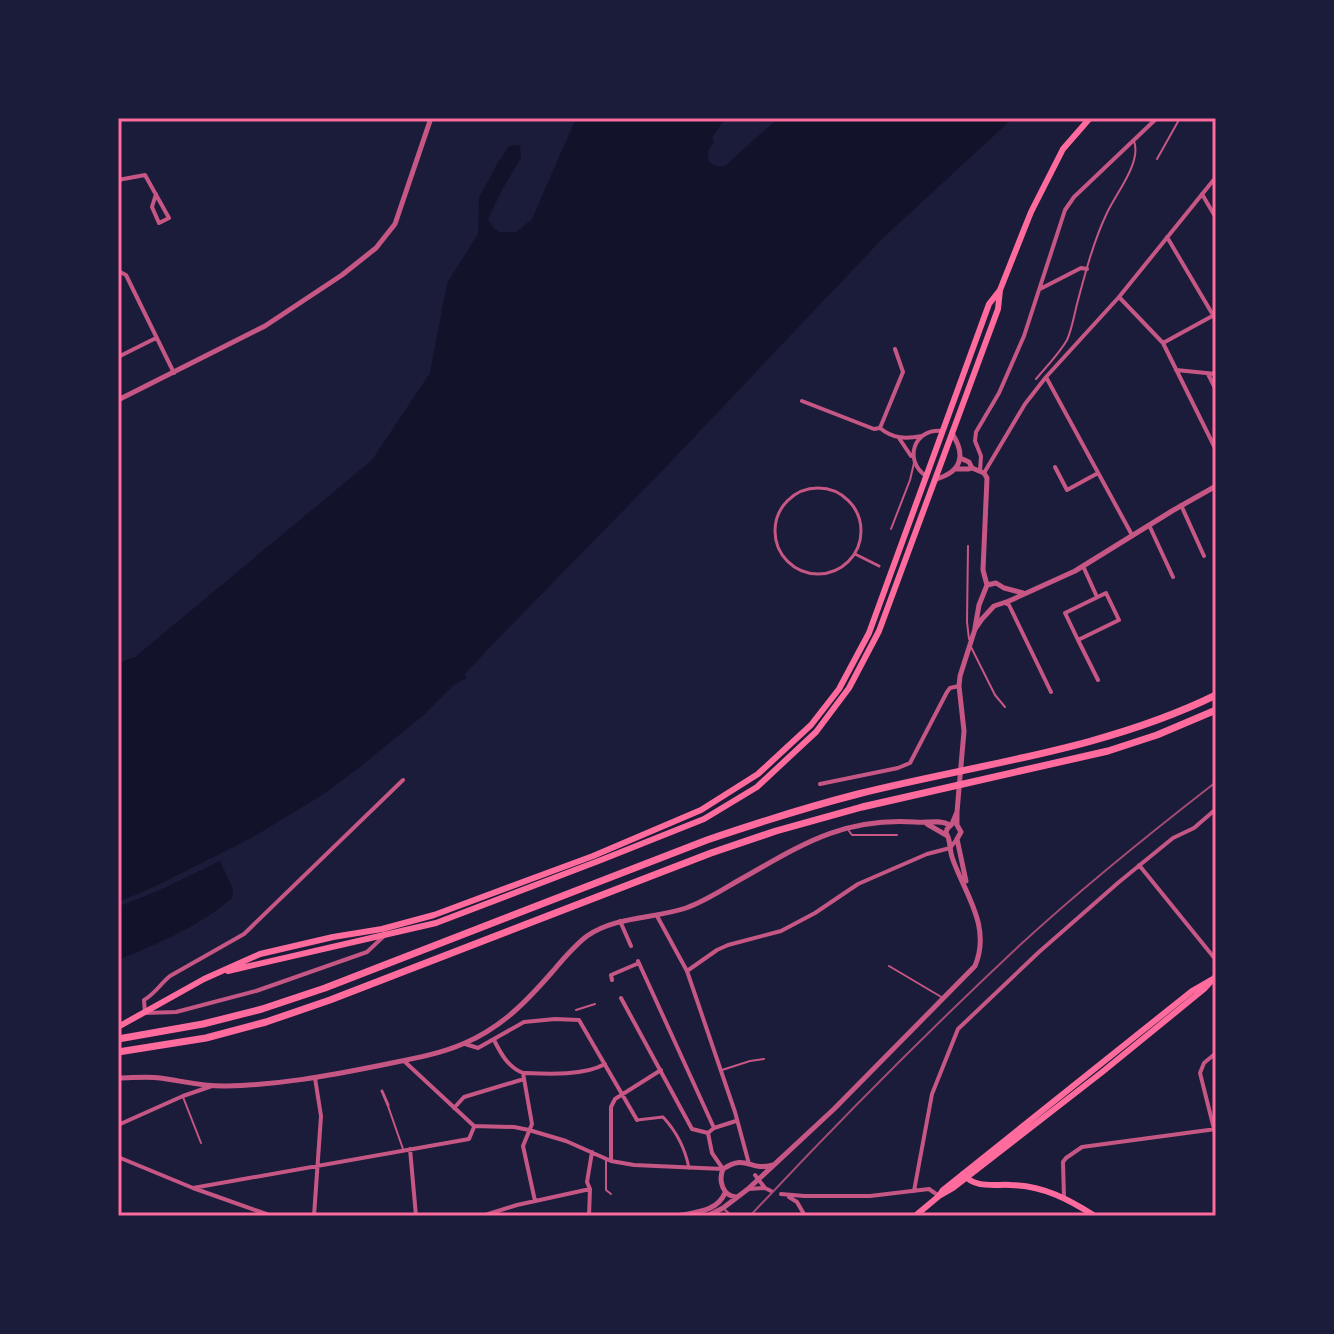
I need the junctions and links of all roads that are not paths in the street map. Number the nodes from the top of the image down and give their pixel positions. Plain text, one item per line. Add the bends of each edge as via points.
1 (431, 118) edge
2 (1090, 118) edge
3 (1157, 118) edge
4 (1180, 118) edge
5 (1133, 140) junction
6 (1157, 159) dead end
7 (1216, 177) edge
8 (118, 180) edge
9 (156, 194) junction
10 (1202, 194) junction
11 (1216, 218) edge
12 (1167, 237) junction
13 (1087, 269) junction
14 (118, 271) edge
15 (1000, 290) junction
16 (1038, 290) junction
17 (1119, 297) junction
18 (1215, 315) edge
19 (156, 338) junction
20 (1163, 343) junction
21 (895, 349) dead end
22 (118, 357) edge
23 (1176, 370) junction
24 (174, 373) junction
25 (1208, 374) junction
26 (1216, 374) edge
27 (1046, 377) junction
28 (1036, 379) dead end
29 (1216, 390) edge
30 (118, 400) edge
31 (802, 401) dead end
32 (880, 428) junction
33 (942, 431) junction
34 (953, 435) junction
35 (922, 436) junction
36 (899, 438) junction
37 (1216, 450) edge
38 (960, 458) junction
39 (913, 459) junction
40 (1055, 467) dead end
41 (972, 468) junction
42 (955, 469) junction
43 (982, 472) junction
44 (1098, 473) junction
45 (926, 476) junction
46 (936, 479) junction
47 (1216, 486) edge
48 (1181, 505) junction
49 (1149, 525) junction
50 (891, 529) dead end
51 (1132, 535) junction
52 (968, 546) dead end
53 (855, 554) junction
54 (1204, 556) dead end
55 (879, 566) dead end
56 (1083, 566) junction
57 (1173, 577) dead end
58 (987, 585) junction
59 (1004, 588) junction
60 (1024, 593) junction
61 (983, 595) junction
62 (1097, 598) junction
63 (1003, 602) junction
64 (994, 606) junction
65 (975, 629) junction
66 (1078, 640) junction
67 (970, 644) junction
68 (1098, 680) dead end
69 (959, 686) junction
70 (1051, 692) dead end
71 (1216, 695) edge
72 (1005, 707) dead end
73 (1216, 710) edge
74 (403, 780) dead end
75 (820, 784) dead end
76 (1216, 809) edge
77 (926, 823) junction
78 (953, 825) junction
79 (846, 827) junction
80 (897, 835) dead end
81 (951, 837) junction
82 (950, 848) junction
83 (1139, 865) junction
84 (969, 894) junction
85 (657, 914) junction
86 (620, 921) junction
87 (385, 934) junction
88 (631, 946) dead end
89 (1216, 960) edge
90 (889, 966) dead end
91 (687, 971) junction
92 (213, 974) junction
93 (612, 980) dead end
94 (1214, 981) edge
95 (621, 998) dead end
96 (944, 998) junction
97 (595, 1004) dead end
98 (576, 1010) dead end
99 (118, 1027) edge
100 (118, 1039) edge
101 (494, 1040) junction
102 (465, 1044) junction
103 (118, 1052) edge
104 (1216, 1053) edge
105 (764, 1059) dead end
106 (404, 1061) junction
107 (606, 1063) junction
108 (372, 1067) junction
109 (661, 1070) junction
110 (721, 1071) junction
111 (375, 1075) dead end
112 (524, 1076) junction
113 (118, 1078) edge
114 (315, 1078) junction
115 (212, 1086) junction
116 (382, 1091) dead end
117 (622, 1093) junction
118 (183, 1096) junction
119 (388, 1105) joint
120 (454, 1108) junction
121 (637, 1120) joint
122 (736, 1121) junction
123 (118, 1125) edge
124 (474, 1126) junction
125 (714, 1128) junction
126 (1215, 1129) edge
127 (529, 1130) junction
128 (708, 1133) junction
129 (201, 1143) dead end
130 (407, 1149) junction
131 (592, 1152) junction
132 (118, 1157) edge
133 (609, 1160) junction
134 (773, 1165) junction
135 (317, 1166) junction
136 (751, 1166) junction
137 (689, 1168) junction
138 (723, 1169) junction
139 (964, 1176) junction
140 (756, 1179) junction
141 (193, 1188) junction
142 (590, 1189) junction
143 (748, 1189) junction
144 (914, 1191) junction
145 (725, 1192) junction
146 (611, 1194) dead end
147 (804, 1196) junction
148 (939, 1196) junction
149 (737, 1197) junction
150 (1064, 1198) junction
151 (535, 1201) junction
152 (797, 1202) junction
153 (723, 1208) junction
154 (272, 1216) edge
155 (314, 1216) edge
156 (416, 1216) edge
157 (482, 1216) edge
158 (589, 1216) edge
159 (677, 1216) edge
160 (707, 1216) edge
161 (732, 1216) edge
162 (805, 1216) edge
163 (915, 1216) edge
164 (1095, 1216) edge

1 - 24 street via 395,224 376,248 265,326
2 - 15 main road via 1063,149
3 - 5 street
4 - 6 lane
5 - 13 lane via 1135,158 1106,213
5 - 16 street via 1065,210
7 - 10 street
8 - 9 street via 145,175
9 - 9 street via 152,207 159,223 169,218
10 - 11 street
10 - 12 street
12 - 17 street
12 - 18 street
13 - 16 street
13 - 28 lane via 1065,344
14 - 19 street via 126,275
15 - 33 main road via 989,304
15 - 34 main road
16 - 43 street via 1024,336 976,432
17 - 20 street
17 - 27 street
18 - 20 street
19 - 22 street
19 - 24 street
20 - 23 street
21 - 32 street via 903,372
23 - 25 street
23 - 37 street
24 - 30 street
25 - 26 street
25 - 29 street
27 - 43 street
27 - 44 street
31 - 32 street
32 - 36 street
33 - 34 main road
33 - 35 street
33 - 45 main road
34 - 38 street
34 - 46 main road
35 - 36 street
35 - 39 street
36 - 39 street
38 - 41 street
38 - 42 street
39 - 45 street
39 - 50 lane
40 - 44 street via 1067,490
41 - 42 street
41 - 43 street
42 - 46 street
43 - 58 street via 987,478
44 - 51 street
45 - 46 main road
45 - 92 main road via 869,633 839,689 811,725 758,774 701,810 434,915 260,954
46 - 87 main road via 879,631 849,688 816,732 757,787 704,819 601,860 436,923
47 - 48 street
48 - 49 street
48 - 54 street
49 - 51 street
49 - 57 street
51 - 56 street
52 - 67 lane
53 - 53 street via 861,531 846,499 820,488 793,496 784,505 776,540 793,565 823,574
53 - 55 street
56 - 60 street
56 - 62 street
58 - 59 street
58 - 61 street
59 - 60 street
59 - 63 street
60 - 63 street
61 - 64 street
61 - 65 street
62 - 66 street via 1065,613
62 - 66 street via 1106,593 1119,620
63 - 64 street
63 - 70 street
64 - 65 street
65 - 67 street
66 - 68 street
67 - 69 street
67 - 72 lane
69 - 75 street via 949,689 910,763
69 - 78 street via 964,731
71 - 100 highway via 1102,738 770,818 275,1005
73 - 103 highway via 1108,751 776,831 292,1013 206,1038
74 - 87 street via 244,934 170,976 144,1000 145,1013 176,1012 256,991 367,952
76 - 83 street
77 - 78 street
77 - 79 street via 880,821
77 - 81 street
78 - 81 street via 947,829
78 - 81 street via 961,832
79 - 80 lane via 852,835
79 - 85 street via 808,841 707,899
81 - 82 street
81 - 84 street
82 - 84 street
82 - 91 street via 858,884 781,931 728,945
83 - 89 street
83 - 144 street via 958,1029 932,1094
84 - 96 street via 981,937 978,957
85 - 86 street
85 - 91 street
86 - 88 street
86 - 102 street via 586,937 510,1017
87 - 92 main road
90 - 96 lane
91 - 110 street
92 - 99 main road
93 - 125 street via 611,975 639,962
94 - 139 main road via 1192,991
95 - 109 street
96 - 134 street
97 - 98 lane
101 - 102 street via 478,1048
101 - 107 street via 524,1022 571,1018 583,1025
101 - 112 street
102 - 106 street
104 - 126 street via 1200,1073
105 - 110 lane
106 - 108 street
106 - 120 street
107 - 112 street via 586,1071
107 - 117 street
108 - 111 street
108 - 114 street
109 - 117 street
109 - 128 street via 692,1129
110 - 122 street
112 - 120 street via 464,1097
112 - 127 street
113 - 115 street via 156,1077
114 - 115 street
114 - 135 street via 321,1116
115 - 118 street
116 - 119 street
117 - 121 street
117 - 133 street via 611,1107
118 - 123 street
118 - 129 lane
119 - 130 lane
120 - 124 street
121 - 137 street via 663,1117 677,1134
122 - 125 street
122 - 136 street
124 - 127 street
124 - 130 street via 469,1139
125 - 128 street
126 - 150 street via 1082,1147 1063,1162
127 - 131 street
127 - 151 street via 523,1146
128 - 138 street
130 - 135 street
130 - 156 street
131 - 133 street
131 - 142 street
132 - 141 street
133 - 137 street
133 - 146 lane via 606,1190
134 - 136 street
134 - 140 street
135 - 141 street
135 - 155 street
136 - 138 street via 736,1163
136 - 140 street
137 - 138 street
138 - 145 street
139 - 148 main road
139 - 150 main road via 979,1184 1030,1186
140 - 143 street
140 - 143 street via 768,1190
141 - 154 street
142 - 151 street
142 - 158 street
143 - 149 street
144 - 147 street
144 - 148 street via 929,1189
145 - 149 street
145 - 159 street via 710,1209
147 - 152 street
147 - 152 street via 784,1195
148 - 163 main road
149 - 153 street
150 - 164 main road
151 - 157 street
152 - 162 street
153 - 160 street
153 - 161 lane

